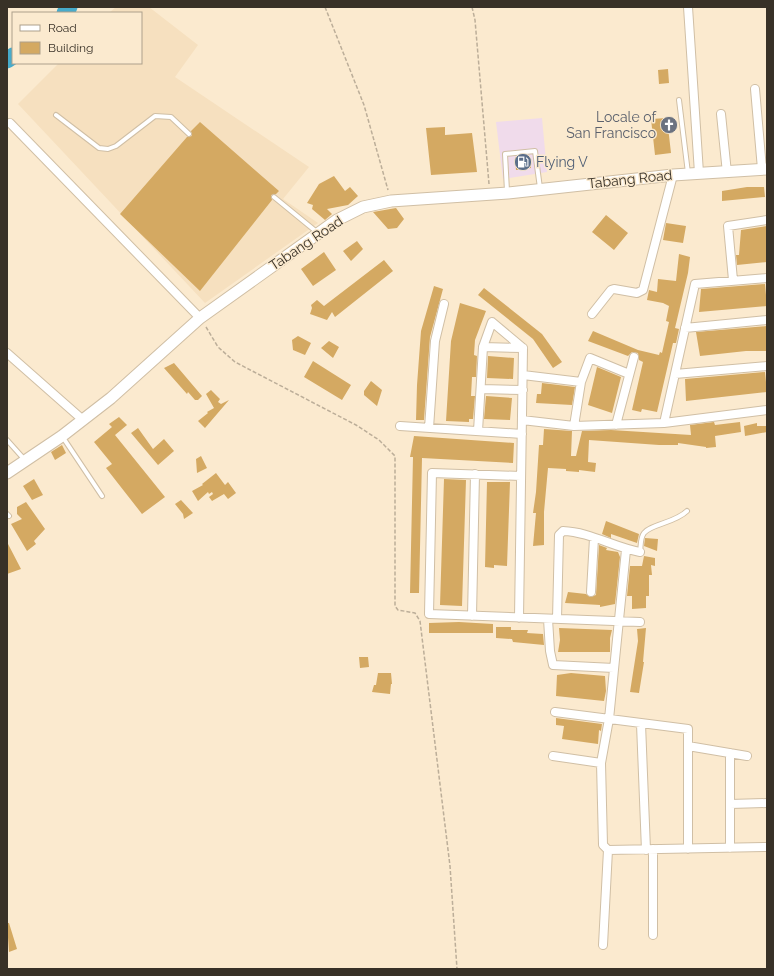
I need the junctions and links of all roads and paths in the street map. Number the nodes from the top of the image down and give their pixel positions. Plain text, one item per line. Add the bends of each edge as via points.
1 (325, 7) edge
2 (472, 7) edge
3 (688, 7) edge
4 (755, 89) dead end
5 (679, 100) dead end
6 (721, 114) dead end
7 (56, 115) dead end
8 (10, 123) dead end
9 (189, 134) dead end
10 (766, 170) edge
11 (727, 173) junction
12 (688, 174) junction
13 (699, 174) junction
14 (673, 175) junction
15 (541, 189) junction
16 (508, 193) junction
17 (490, 194) junction
18 (274, 198) dead end
19 (391, 201) junction
20 (767, 220) edge
21 (318, 233) junction
22 (767, 278) edge
23 (733, 280) junction
24 (444, 304) dead end
25 (592, 314) dead end
26 (200, 318) junction
27 (767, 320) edge
28 (685, 328) junction
29 (483, 347) junction
30 (524, 348) junction
31 (7, 353) edge
32 (634, 357) dead end
33 (767, 366) edge
34 (523, 374) junction
35 (630, 374) junction
36 (676, 374) junction
37 (581, 382) junction
38 (482, 389) junction
39 (523, 390) junction
40 (767, 410) edge
41 (83, 420) junction
42 (522, 420) junction
43 (664, 423) junction
44 (616, 425) junction
45 (400, 426) dead end
46 (574, 426) junction
47 (430, 428) junction
48 (478, 431) junction
49 (522, 434) junction
50 (62, 436) junction
51 (7, 440) edge
52 (25, 461) junction
53 (7, 473) edge
54 (475, 474) junction
55 (521, 476) junction
56 (102, 496) dead end
57 (687, 511) dead end
58 (594, 538) junction
59 (626, 550) junction
60 (640, 552) joint
61 (591, 592) dead end
62 (472, 616) junction
63 (519, 618) junction
64 (548, 619) junction
65 (557, 619) junction
66 (619, 622) junction
67 (640, 622) dead end
68 (614, 668) junction
69 (555, 712) dead end
70 (609, 719) junction
71 (641, 724) junction
72 (688, 746) junction
73 (730, 753) junction
74 (553, 756) dead end
75 (747, 756) dead end
76 (601, 763) junction
77 (730, 804) junction
78 (767, 804) edge
79 (767, 847) edge
80 (688, 848) junction
81 (730, 848) junction
82 (608, 850) junction
83 (650, 850) junction
84 (653, 935) dead end
85 (603, 945) dead end
86 (457, 969) edge

1 - 19 path via 364,105
2 - 17 path
3 - 13 street
4 - 10 street
5 - 12 lane
6 - 11 street
7 - 9 lane via 99,148 108,149 116,146 155,116 171,117
8 - 26 street
10 - 11 main road, Tabang Road
11 - 13 main road, Tabang Road
12 - 13 main road, Tabang Road
12 - 14 main road, Tabang Road
14 - 15 main road, Tabang Road
14 - 25 street via 643,290 637,293 611,290
15 - 16 main road, Tabang Road
15 - 16 lane via 535,151 505,154
16 - 17 main road, Tabang Road
17 - 19 main road, Tabang Road
18 - 21 lane
19 - 21 main road, Tabang Road via 363,207
20 - 23 street via 728,226
21 - 26 main road, Tabang Road
22 - 23 street
23 - 28 street via 695,284
24 - 47 street via 435,340
26 - 41 main road, Tabang Road
26 - 86 path via 218,347 234,362 356,425 379,440 395,456 395,606 398,610 414,613 420,621 450,866
27 - 28 street
28 - 36 street
29 - 30 street
29 - 30 street via 492,322
29 - 38 street
30 - 34 street
31 - 41 street
32 - 35 street
33 - 36 street
34 - 37 street
34 - 39 street
35 - 37 street via 590,358
35 - 44 street
36 - 43 street
37 - 46 street
38 - 39 street
38 - 48 street
39 - 42 street
40 - 43 street
41 - 50 main road, Tabang Road
42 - 46 street
42 - 49 street
43 - 44 street
44 - 46 street
45 - 47 street
47 - 48 street
48 - 49 street
49 - 55 street
50 - 52 main road, Tabang Road
50 - 56 lane
51 - 52 lane
52 - 53 main road, Tabang Road
54 - 55 street
54 - 62 street
54 - 62 street via 432,473 429,614
55 - 63 street
57 - 60 lane via 675,520 648,529 643,534
58 - 59 street
58 - 61 street
58 - 65 street via 563,530 559,535
59 - 60 street
59 - 66 street
62 - 63 street
63 - 64 street
64 - 65 street
64 - 68 street via 553,665
65 - 66 street
66 - 67 street
66 - 68 street
68 - 70 street
69 - 70 street
70 - 71 street
70 - 76 street
71 - 72 street via 688,729
71 - 83 street
72 - 73 street
72 - 80 street
73 - 75 street
73 - 77 street
74 - 76 street
76 - 82 street via 602,845
77 - 78 street
77 - 81 street
79 - 81 street
80 - 81 street
80 - 83 street
82 - 83 street
82 - 85 street
83 - 84 street

